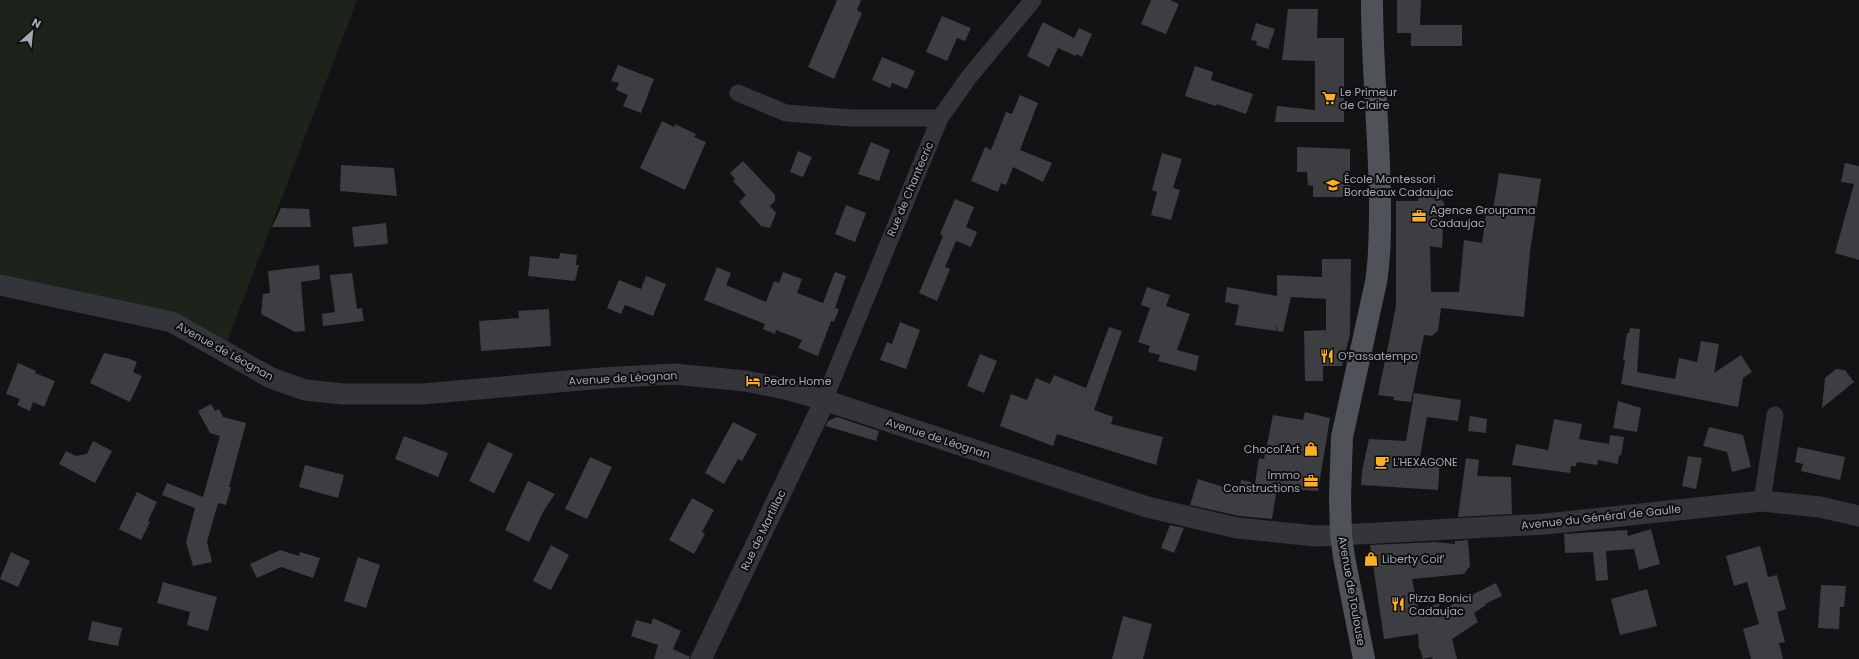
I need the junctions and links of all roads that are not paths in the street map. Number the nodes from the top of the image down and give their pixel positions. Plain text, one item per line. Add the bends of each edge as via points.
1 (1033, 0) edge
2 (1372, 0) edge
3 (738, 94) dead end
4 (940, 118) junction
5 (0, 285) edge
6 (824, 400) junction
7 (1775, 415) dead end
8 (1762, 501) junction
9 (1859, 516) edge
10 (1341, 535) junction
11 (701, 659) edge
12 (1364, 659) edge

1 - 4 street, Rue de Chantecric via 969,77
2 - 10 main road, Avenue de Toulouse via 1372,44 1380,160 1380,257 1342,437
3 - 4 street via 786,113 851,118
4 - 6 street, Rue de Chantecric
5 - 6 street, Avenue de Léognan via 172,322 271,378 305,390 343,394 423,394 674,374 746,381
6 - 10 street, Avenue de Léognan via 1147,507 1237,528 1316,536
6 - 11 street, Rue de Martillac
7 - 8 street
8 - 9 street, Avenue du Général de Gaulle via 1820,507
8 - 10 street, Avenue du Général de Gaulle via 1546,524
10 - 12 main road, Avenue de Toulouse

